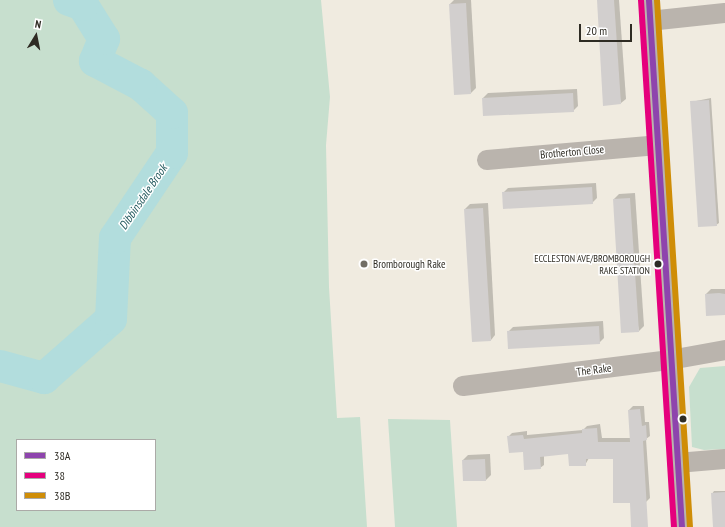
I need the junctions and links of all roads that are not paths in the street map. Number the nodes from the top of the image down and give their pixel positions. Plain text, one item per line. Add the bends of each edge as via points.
1 (649, 0) edge
2 (725, 13) edge
3 (650, 21) junction
4 (657, 145) junction
5 (487, 160) dead end
6 (725, 350) edge
7 (670, 360) junction
8 (463, 386) dead end
9 (725, 459) edge
10 (677, 463) junction
11 (682, 527) edge

1 - 3 street
2 - 3 street
3 - 4 street
4 - 5 street, Brotherton Close
4 - 7 street via 666,256
6 - 7 street, The Rake
7 - 8 street, The Rake
7 - 10 street
9 - 10 street
10 - 11 street

